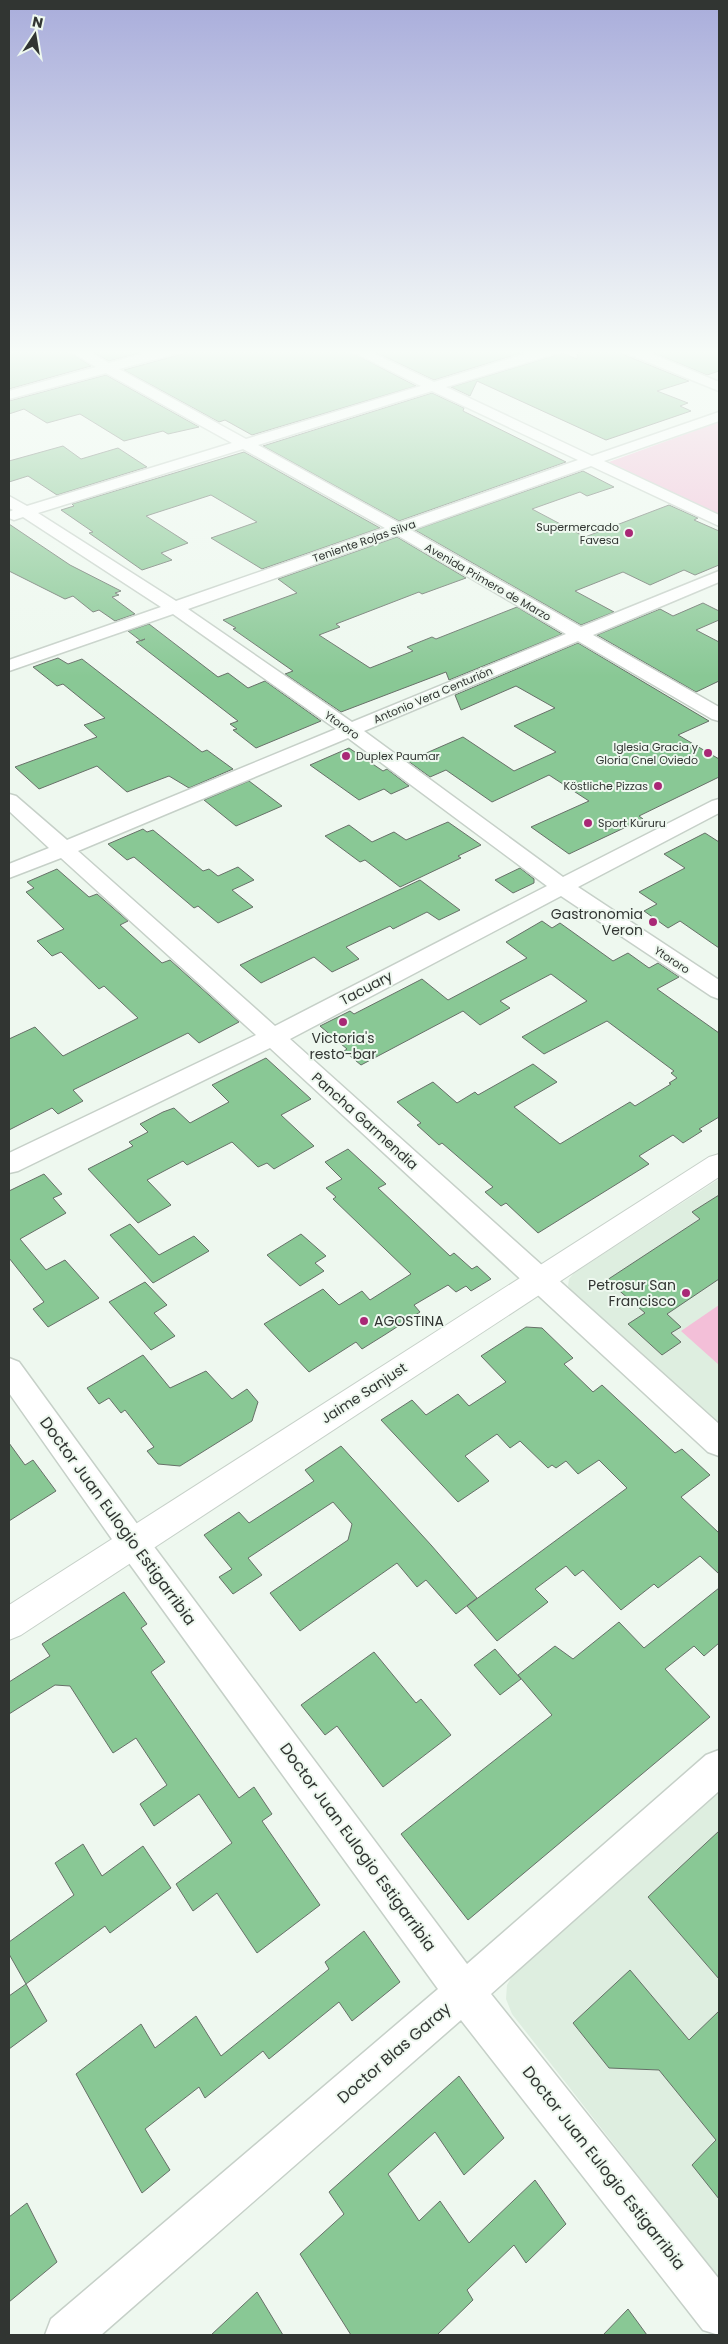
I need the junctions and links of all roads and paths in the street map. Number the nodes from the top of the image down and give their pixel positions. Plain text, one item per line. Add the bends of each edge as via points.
1 (197, 458) edge
2 (269, 458) edge
3 (588, 458) edge
4 (601, 458) edge
5 (594, 461) junction
6 (9, 500) edge
7 (17, 514) edge
8 (719, 521) edge
9 (398, 530) junction
10 (719, 576) edge
11 (175, 608) junction
12 (579, 634) junction
13 (9, 666) edge
14 (719, 715) edge
15 (350, 730) junction
16 (9, 800) edge
17 (719, 805) edge
18 (62, 850) junction
19 (9, 872) edge
20 (561, 886) junction
21 (719, 991) edge
22 (273, 1037) junction
23 (9, 1164) edge
24 (719, 1164) edge
25 (540, 1280) junction
26 (9, 1370) edge
27 (719, 1443) edge
28 (132, 1542) junction
29 (9, 1624) edge
30 (719, 1768) edge
31 (464, 1992) junction
32 (719, 2314) edge
33 (67, 2335) edge

1 - 7 street
2 - 9 street, Avenida Primero de Marzo
3 - 5 street
4 - 5 street, Teniente Rojas Silva
5 - 8 street
5 - 9 street, Teniente Rojas Silva
6 - 7 street, Ytororo
7 - 11 street, Ytororo
9 - 11 street, Teniente Rojas Silva
9 - 12 street, Avenida Primero de Marzo
10 - 12 street, Antonio Vera Centurión
11 - 13 street, Teniente Rojas Silva
11 - 15 street, Ytororo
12 - 14 street, Avenida Primero de Marzo
12 - 15 street, Antonio Vera Centurión
15 - 18 street, Antonio Vera Centurión
15 - 20 street, Ytororo
16 - 18 street, Pancha Garmendia
17 - 20 street, Tacuary
18 - 19 street, Antonio Vera Centurión
18 - 22 street, Pancha Garmendia
20 - 21 street, Ytororo
20 - 22 street, Tacuary
22 - 23 street, Tacuary
22 - 25 street, Pancha Garmendia
24 - 25 main road, Jaime Sanjust
25 - 27 street, Pancha Garmendia
25 - 28 main road, Jaime Sanjust
26 - 28 street, Doctor Juan Eulogio Estigarribia
28 - 29 main road, Jaime Sanjust
28 - 31 street, Doctor Juan Eulogio Estigarribia
30 - 31 street, Doctor Blas Garay
31 - 32 street, Doctor Juan Eulogio Estigarribia
31 - 33 street, Doctor Blas Garay

